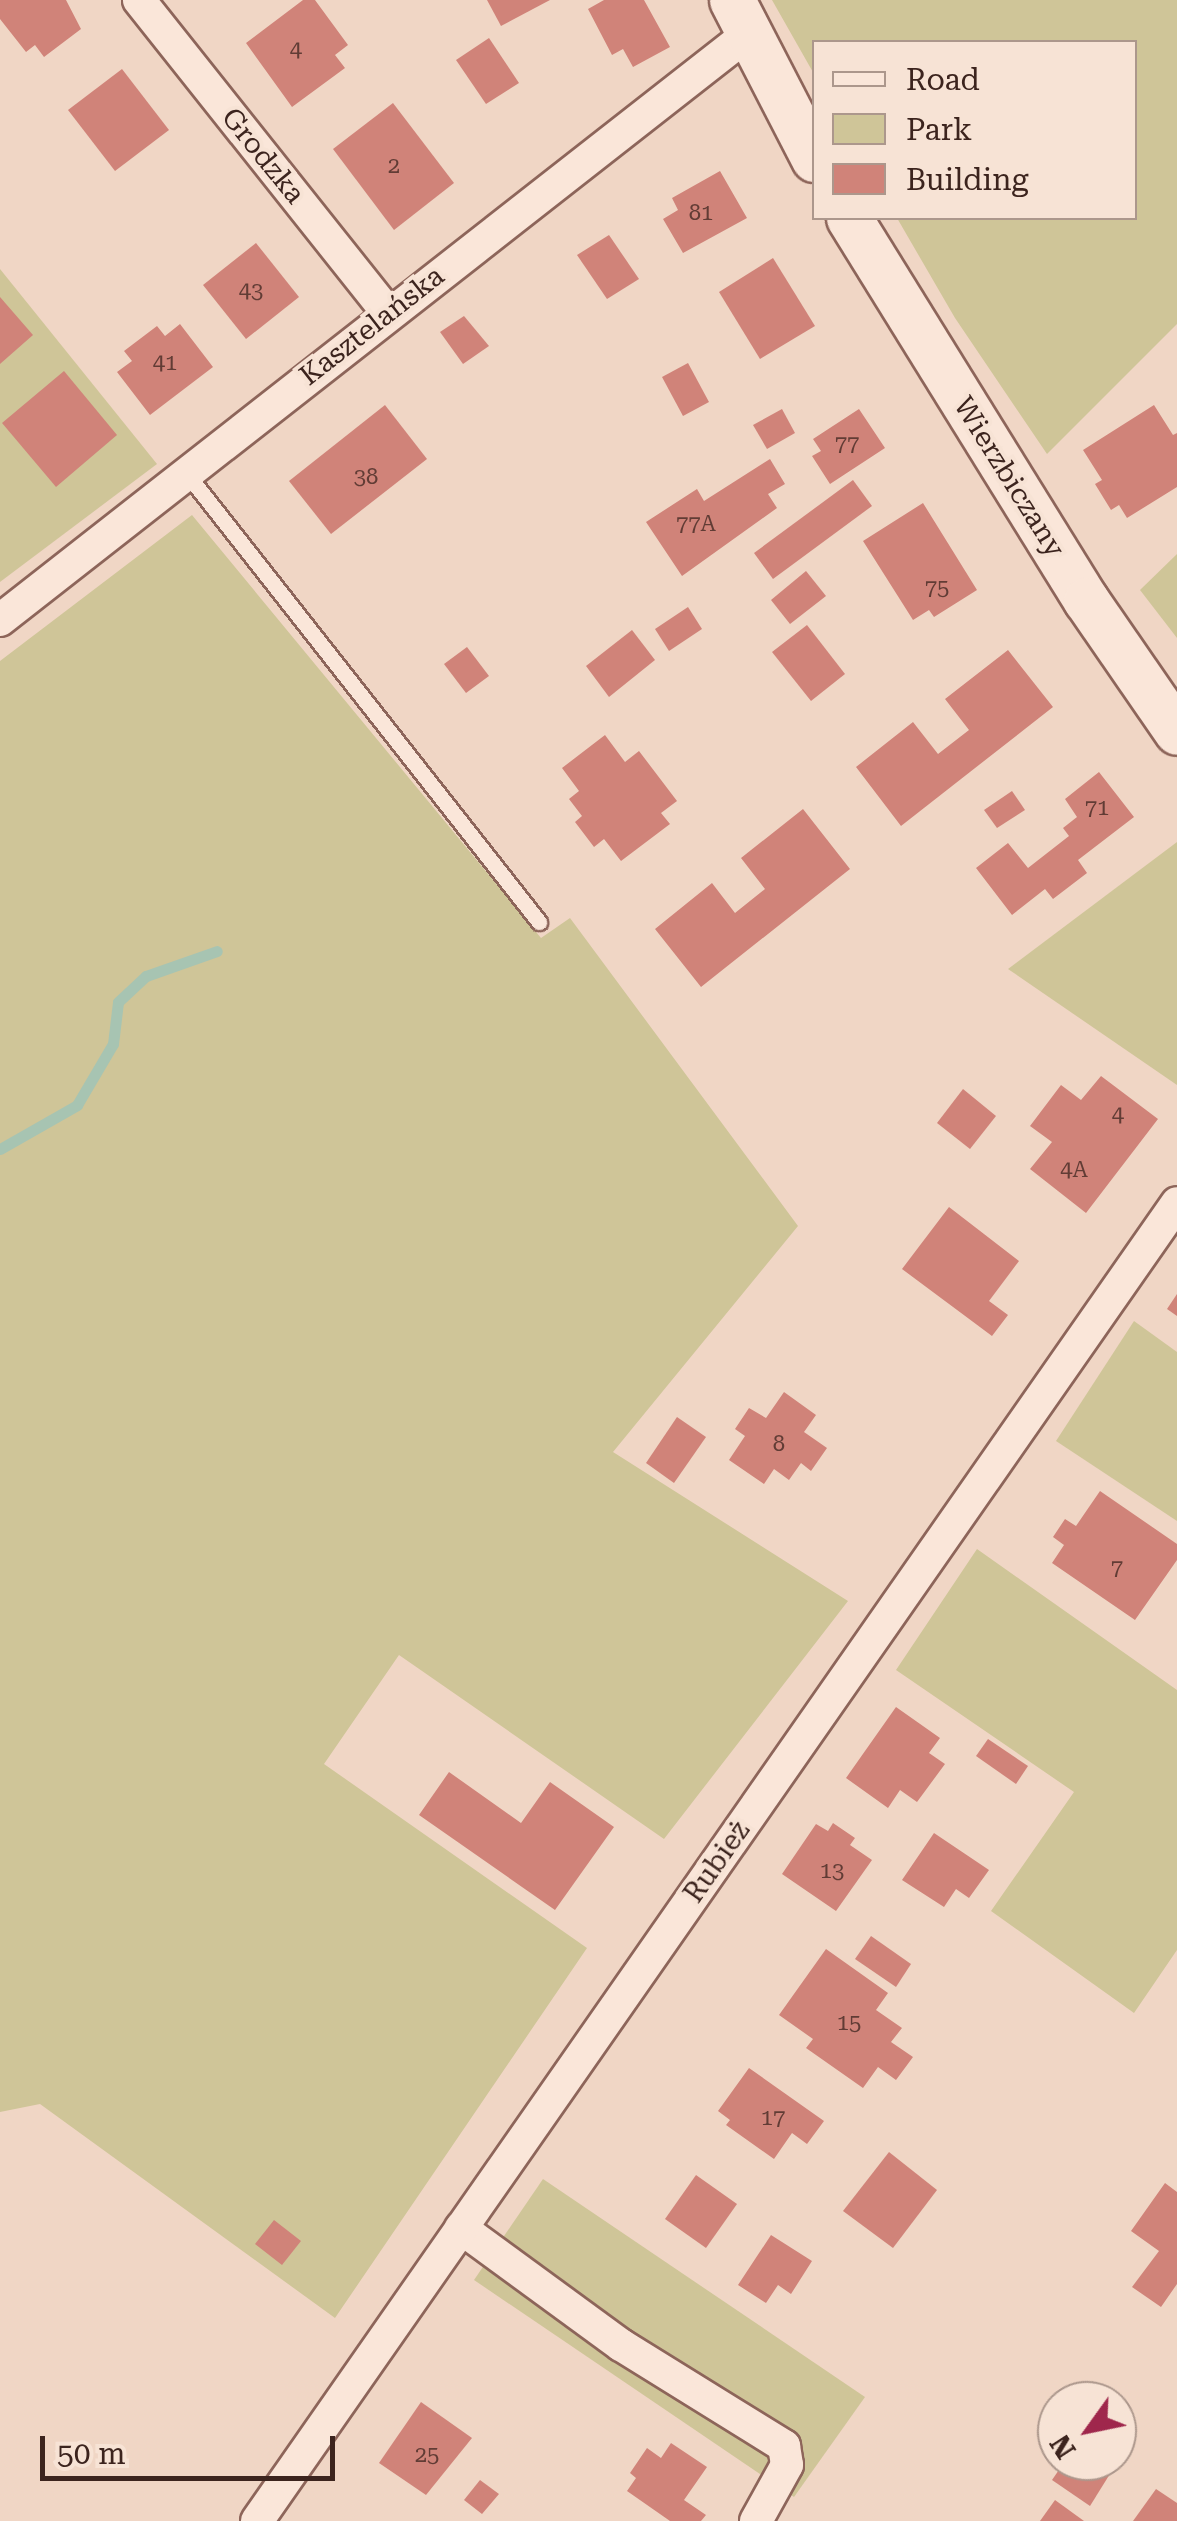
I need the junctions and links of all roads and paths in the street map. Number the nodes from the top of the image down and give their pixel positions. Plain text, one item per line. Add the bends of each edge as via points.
1 (138, 0) edge
2 (739, 17) edge
3 (812, 155) edge
4 (850, 220) edge
5 (388, 313) junction
6 (187, 474) junction
7 (0, 620) edge
8 (1177, 732) edge
9 (539, 922) dead end
10 (1177, 1203) edge
11 (461, 2228) junction
12 (763, 2510) edge
13 (257, 2521) edge

1 - 5 street, Grodzka
2 - 3 street
2 - 5 street, Kasztelańska
4 - 8 street, Wierzbiczany via 1086,600
5 - 6 street, Kasztelańska
6 - 7 street, Kasztelańska
6 - 9 lane
10 - 11 street, Rubież
11 - 12 street via 620,2345 784,2446 786,2465
11 - 13 street, Rubież

